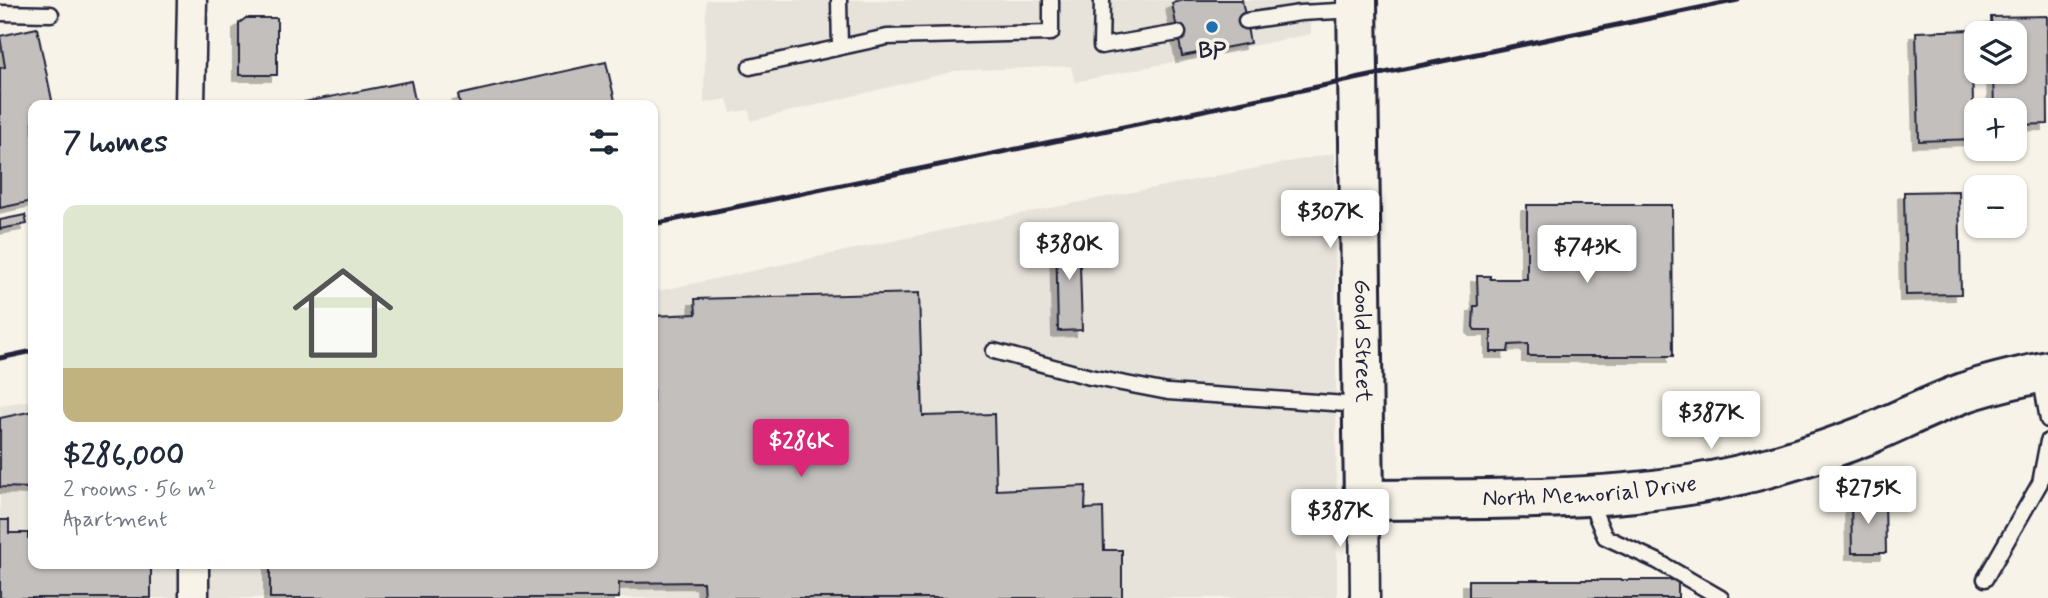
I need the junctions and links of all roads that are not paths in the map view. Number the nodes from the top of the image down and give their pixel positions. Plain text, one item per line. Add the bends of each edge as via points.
1 (191, 0) edge
2 (839, 0) edge
3 (1051, 0) edge
4 (1102, 0) edge
5 (1357, 5) edge
6 (0, 13) edge
7 (51, 14) dead end
8 (1246, 21) dead end
9 (1178, 33) dead end
10 (840, 47) junction
11 (750, 67) dead end
12 (190, 100) edge
13 (995, 351) dead end
14 (2044, 372) edge
15 (1362, 405) junction
16 (2048, 420) edge
17 (2048, 441) edge
18 (1587, 496) junction
19 (1364, 500) junction
20 (194, 569) edge
21 (1985, 579) dead end
22 (194, 598) edge
23 (1364, 598) edge
24 (1721, 598) edge

1 - 12 street
2 - 10 lane
3 - 10 lane via 1051,33 887,37
4 - 9 lane via 1101,46
5 - 8 lane
5 - 15 main road, Goold Street
6 - 7 lane
10 - 11 lane
13 - 15 lane via 1168,392
14 - 16 lane
14 - 18 main road, North Memorial Drive via 1966,392 1867,435 1773,466 1702,483
15 - 19 main road, Goold Street
17 - 21 lane via 2040,483
18 - 19 main road, North Memorial Drive
18 - 24 lane via 1605,537
19 - 23 street, Goold Street
20 - 22 street

